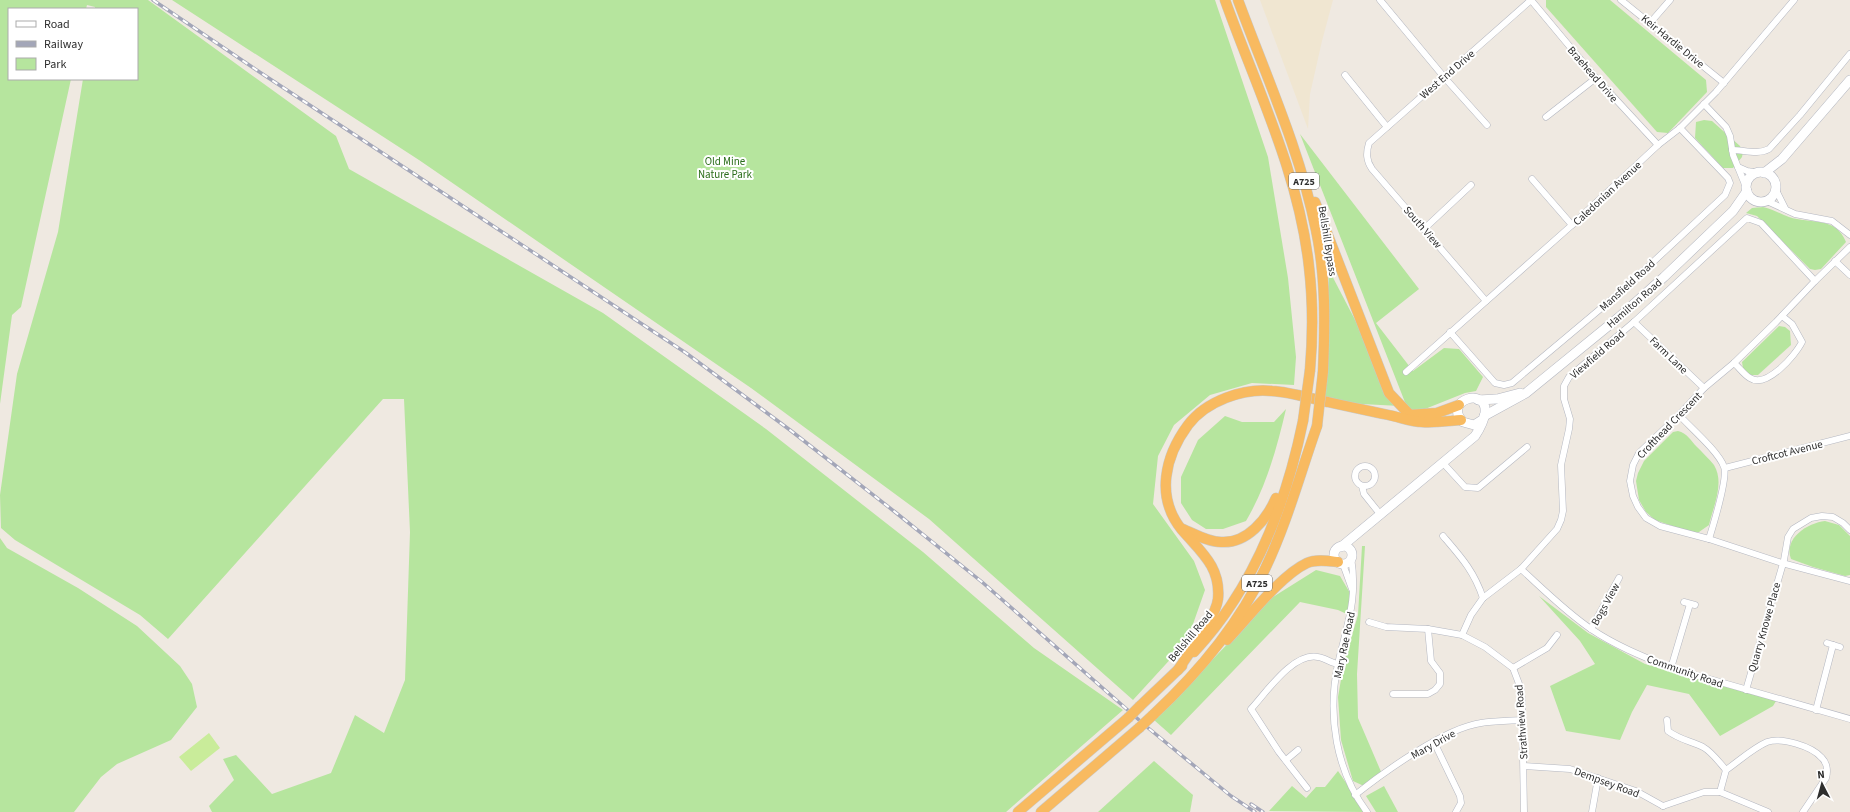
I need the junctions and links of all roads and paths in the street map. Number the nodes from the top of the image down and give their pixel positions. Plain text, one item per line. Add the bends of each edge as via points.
1 (1225, 0) edge
2 (1238, 0) edge
3 (1380, 0) edge
4 (1531, 0) edge
5 (1621, 0) edge
6 (1670, 0) edge
7 (1794, 0) edge
8 (1650, 23) junction
9 (1850, 54) edge
10 (1345, 75) dead end
11 (1444, 77) junction
12 (1596, 78) junction
13 (1850, 80) edge
14 (1724, 83) junction
15 (1704, 104) junction
16 (1546, 117) dead end
17 (1487, 125) dead end
18 (1387, 126) junction
19 (1680, 128) junction
20 (1658, 145) junction
21 (1732, 150) junction
22 (1366, 151) joint
23 (1782, 159) junction
24 (1298, 162) junction
25 (1738, 167) junction
26 (1762, 173) junction
27 (1532, 179) dead end
28 (1471, 185) dead end
29 (1775, 186) junction
30 (1746, 189) junction
31 (1767, 201) junction
32 (1757, 202) junction
33 (1785, 208) junction
34 (1733, 211) junction
35 (1572, 225) junction
36 (1424, 229) junction
37 (1850, 235) edge
38 (1850, 247) edge
39 (1835, 261) junction
40 (1850, 275) edge
41 (1815, 281) junction
42 (1486, 301) junction
43 (1782, 316) junction
44 (1634, 322) junction
45 (1450, 332) junction
46 (1734, 363) junction
47 (1406, 372) dead end
48 (1704, 388) junction
49 (1530, 389) junction
50 (1478, 400) junction
51 (1459, 405) junction
52 (1410, 415) junction
53 (1679, 415) junction
54 (1393, 416) junction
55 (1483, 418) junction
56 (1304, 421) joint
57 (1463, 422) junction
58 (1850, 436) edge
59 (1465, 444) junction
60 (1527, 447) dead end
61 (1297, 453) junction
62 (1443, 463) junction
63 (1725, 468) junction
64 (1362, 486) dead end
65 (1380, 514) junction
66 (1181, 529) junction
67 (1850, 530) edge
68 (1356, 534) junction
69 (1443, 536) dead end
70 (1709, 539) junction
71 (1341, 547) junction
72 (1351, 556) junction
73 (1340, 563) junction
74 (1782, 563) junction
75 (1520, 569) junction
76 (1619, 578) dead end
77 (1850, 580) edge
78 (1352, 590) junction
79 (1483, 598) junction
80 (1689, 604) dead end
81 (1369, 622) dead end
82 (1428, 629) junction
83 (1591, 629) junction
84 (1462, 635) junction
85 (1557, 635) dead end
86 (1833, 645) dead end
87 (1338, 664) junction
88 (1513, 668) junction
89 (1671, 668) junction
90 (1178, 670) junction
91 (1182, 687) junction
92 (1746, 690) junction
93 (1393, 694) dead end
94 (1816, 710) junction
95 (1850, 718) edge
96 (1521, 720) junction
97 (1667, 720) dead end
98 (1434, 742) junction
99 (1298, 750) dead end
100 (1286, 760) junction
101 (1524, 766) junction
102 (1726, 770) junction
103 (1598, 778) junction
104 (1308, 788) dead end
105 (1720, 792) junction
106 (1355, 795) junction
107 (1665, 809) edge
108 (1018, 812) edge
109 (1041, 812) edge
110 (1367, 812) edge
111 (1456, 812) edge
112 (1524, 812) edge
113 (1592, 812) edge
114 (1768, 812) edge
115 (1803, 812) edge

1 - 56 highway, Bellshill Bypass / A725, bridge via 1286,163 1300,216 1312,300 1310,370
2 - 24 highway, Bellshill Bypass / A725
3 - 11 street
4 - 11 street, West End Drive
4 - 12 street, Braehead Drive
5 - 8 street, Keir Hardie Drive
6 - 8 street
7 - 14 street, Caledonian Avenue
8 - 14 street, Keir Hardie Drive
9 - 21 street via 1769,149 1758,152
10 - 18 street
11 - 17 street
11 - 18 street, West End Drive
12 - 16 street
12 - 20 street, Braehead Drive
13 - 23 main road
14 - 15 street, Caledonian Avenue
15 - 19 street, Caledonian Avenue
15 - 21 street via 1726,127
18 - 22 street, West End Drive via 1369,143
19 - 20 street, Caledonian Avenue
19 - 45 street, Mansfield Road via 1730,183 1725,195 1624,289 1512,383 1504,385 1495,382
20 - 35 street, Caledonian Avenue
21 - 25 street
22 - 36 street, South View via 1372,169
23 - 26 main road
23 - 29 main road via 1776,173
24 - 52 highway via 1389,393
24 - 91 highway, Bellshill Bypass / A725, bridge via 1317,231 1325,302 1323,372 1316,426 1265,570 1224,637
25 - 26 street
25 - 30 street
26 - 29 main road via 1772,177
26 - 30 main road via 1750,177
27 - 35 street
28 - 36 street
29 - 31 main road via 1772,197
29 - 33 street
30 - 32 main road via 1749,196
30 - 34 main road, Hamilton Road
31 - 32 main road
31 - 33 street
32 - 34 main road, Hamilton Road
33 - 37 street via 1795,214 1832,221
34 - 49 main road, Hamilton Road via 1618,318
35 - 42 street, Caledonian Avenue
36 - 42 street, South View
38 - 39 street, Crofthead Crescent
39 - 40 street
39 - 41 street, Crofthead Crescent
41 - 43 street, Crofthead Crescent
41 - 44 street, Viewfield Road via 1761,223 1747,218
42 - 45 street, Caledonian Avenue
43 - 46 street, Crofthead Crescent
43 - 46 street via 1792,324 1802,342 1780,368 1769,378 1761,381 1750,379
44 - 48 street, Farm Lane
44 - 75 street, Viewfield Road via 1566,381 1564,399 1570,418 1560,465 1563,511 1561,520 1557,529
45 - 47 street, Caledonian Avenue
46 - 48 street, Crofthead Crescent
48 - 53 street, Crofthead Crescent
49 - 50 main road, Hamilton Road via 1503,398
49 - 55 main road, Hamilton Road via 1515,401
50 - 51 main road via 1470,398
50 - 55 main road via 1484,407
51 - 52 highway via 1437,413
51 - 57 main road via 1458,413
52 - 54 highway
53 - 63 street
53 - 70 street, Crofthead Crescent via 1636,459 1630,481 1633,496 1641,511 1653,523 1677,532
54 - 57 highway via 1421,422
54 - 66 highway via 1272,390 1241,393 1210,406 1191,422 1178,438 1166,472 1169,508
55 - 57 main road via 1474,425
55 - 59 main road via 1475,436
56 - 61 highway, Bellshill Road / A725
57 - 59 main road via 1467,437
58 - 63 street, Croftcot Avenue
59 - 62 main road
60 - 62 street via 1478,488 1466,487
61 - 66 highway via 1270,512 1246,536 1233,541 1212,541
61 - 90 highway, Bellshill Road / A725 via 1276,517 1254,565 1230,606 1205,640
62 - 65 main road
63 - 70 street via 1725,478
64 - 65 street via 1364,494
65 - 68 main road
66 - 90 highway via 1213,567 1218,586 1218,600 1214,614
67 - 74 street, Quarry Knowe Place via 1833,517 1811,518 1793,529 1788,537
68 - 71 main road
68 - 72 main road
69 - 79 street via 1466,563 1478,583
70 - 74 street, Crofthead Crescent
71 - 72 main road via 1347,548
71 - 73 main road via 1336,549 1334,555
72 - 73 main road via 1348,562
72 - 78 street, Mary Rae Road via 1354,576
73 - 78 street, Mary Rae Road
73 - 91 highway via 1308,563 1277,586
74 - 77 street, Crofthead Crescent
74 - 92 street, Quarry Knowe Place
75 - 79 street, Viewfield Road
75 - 83 street, Community Road
76 - 83 street, Bogs View
78 - 87 street, Mary Rae Road via 1350,622
79 - 84 street, Viewfield Road via 1471,615
80 - 89 street
81 - 82 street via 1386,627
82 - 84 street
82 - 93 street via 1431,661 1440,673 1440,684 1428,694
83 - 89 street, Community Road via 1617,644
84 - 88 street
85 - 88 street via 1548,648
86 - 94 street
87 - 100 street via 1318,657 1298,661 1251,709
87 - 106 street, Mary Rae Road via 1334,698 1335,733 1345,773
88 - 96 street, Strathview Road via 1521,689
89 - 92 street, Community Road
90 - 108 highway, Bellshill Road / A725, bridge via 1128,718
91 - 109 highway, A725, bridge via 1139,728
92 - 94 street, Community Road
94 - 95 street, Community Road
96 - 98 street, Mary Drive via 1480,723
96 - 101 street, Strathview Road
97 - 102 street via 1668,731 1679,739 1704,747
98 - 106 street, Mary Drive via 1382,774
98 - 111 street via 1460,796 1461,803
99 - 100 street
100 - 104 street
101 - 103 street, Dempsey Road via 1570,769
101 - 112 street, Strathview Road
102 - 105 street
102 - 115 street via 1766,743 1776,740 1791,742 1816,752 1826,764 1828,772
103 - 107 street, Dempsey Road via 1636,791
103 - 113 street
105 - 107 street via 1704,792
105 - 114 street
106 - 110 street, Mary Rae Road

